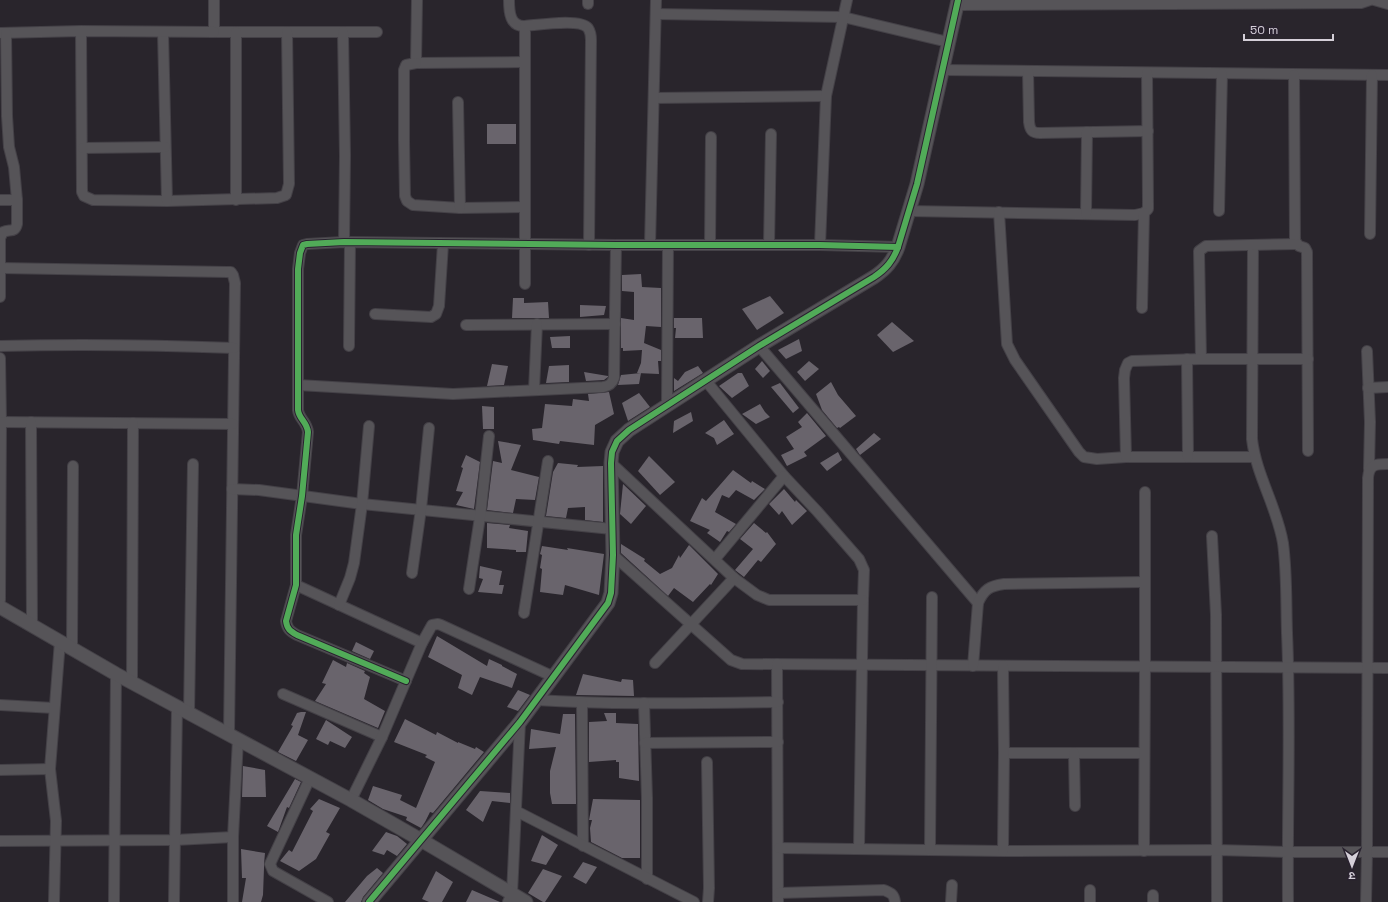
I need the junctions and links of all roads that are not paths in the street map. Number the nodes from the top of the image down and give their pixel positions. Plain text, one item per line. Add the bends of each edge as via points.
1 (214, 0) edge
2 (417, 0) edge
3 (509, 0) edge
4 (656, 0) edge
5 (847, 0) edge
6 (1370, 0) edge
7 (1374, 0) edge
8 (957, 3) edge
9 (1388, 4) edge
10 (656, 14) junction
11 (843, 17) junction
12 (525, 26) junction
13 (81, 31) junction
14 (163, 32) junction
15 (214, 32) junction
16 (236, 32) junction
17 (286, 32) junction
18 (343, 32) junction
19 (377, 32) dead end
20 (3, 33) edge
21 (948, 42) junction
22 (525, 62) junction
23 (416, 63) junction
24 (943, 70) junction
25 (1028, 71) junction
26 (1148, 73) junction
27 (1222, 74) junction
28 (1294, 74) junction
29 (1372, 74) junction
30 (1388, 75) edge
31 (826, 96) junction
32 (654, 98) junction
33 (458, 102) dead end
34 (1148, 131) junction
35 (1087, 132) junction
36 (771, 134) dead end
37 (711, 137) dead end
38 (165, 147) junction
39 (82, 148) junction
40 (0, 200) edge
41 (17, 200) junction
42 (236, 200) junction
43 (167, 201) junction
44 (525, 207) junction
45 (460, 208) junction
46 (909, 211) junction
47 (1219, 211) dead end
48 (999, 212) junction
49 (1144, 213) junction
50 (1086, 214) junction
51 (1370, 234) dead end
52 (347, 242) junction
53 (443, 244) junction
54 (525, 244) junction
55 (1297, 244) junction
56 (588, 245) junction
57 (616, 245) junction
58 (650, 245) junction
59 (668, 245) junction
60 (710, 245) junction
61 (820, 245) junction
62 (769, 246) junction
63 (1253, 246) junction
64 (898, 247) junction
65 (0, 268) edge
66 (525, 284) dead end
67 (0, 297) edge
68 (1142, 308) dead end
69 (375, 314) dead end
70 (537, 324) junction
71 (615, 324) junction
72 (466, 325) dead end
73 (0, 346) edge
74 (349, 346) dead end
75 (759, 346) junction
76 (234, 348) junction
77 (1367, 351) dead end
78 (0, 358) edge
79 (1201, 358) junction
80 (1308, 358) junction
81 (1187, 359) junction
82 (1252, 359) junction
83 (706, 380) junction
84 (298, 385) junction
85 (1388, 387) edge
86 (1368, 388) junction
87 (534, 390) junction
88 (666, 406) junction
89 (1, 422) junction
90 (31, 422) junction
91 (133, 423) junction
92 (233, 424) junction
93 (369, 426) dead end
94 (429, 428) dead end
95 (489, 436) dead end
96 (1308, 451) dead end
97 (1126, 457) junction
98 (1188, 457) junction
99 (1254, 457) junction
100 (548, 461) dead end
101 (611, 462) junction
102 (193, 464) dead end
103 (1388, 464) edge
104 (73, 466) dead end
105 (1369, 469) junction
106 (784, 476) junction
107 (232, 489) junction
108 (1145, 492) dead end
109 (302, 496) junction
110 (362, 504) junction
111 (421, 509) junction
112 (480, 516) junction
113 (538, 522) junction
114 (612, 530) junction
115 (1212, 536) dead end
116 (613, 555) junction
117 (715, 560) junction
118 (412, 573) dead end
119 (734, 578) junction
120 (1144, 582) junction
121 (296, 585) junction
122 (469, 589) dead end
123 (932, 597) dead end
124 (0, 600) edge
125 (863, 600) junction
126 (978, 603) junction
127 (339, 605) junction
128 (0, 607) edge
129 (524, 613) dead end
130 (690, 624) junction
131 (32, 626) junction
132 (60, 641) junction
133 (422, 643) junction
134 (72, 649) junction
135 (655, 663) dead end
136 (777, 664) junction
137 (862, 665) junction
138 (932, 666) junction
139 (973, 666) junction
140 (1003, 666) junction
141 (1145, 667) junction
142 (1216, 667) junction
143 (1289, 668) junction
144 (1367, 668) junction
145 (1388, 668) edge
146 (116, 674) junction
147 (554, 677) junction
148 (406, 681) junction
149 (132, 683) junction
150 (283, 694) dead end
151 (536, 700) junction
152 (778, 702) junction
153 (582, 703) junction
154 (644, 703) junction
155 (0, 706) edge
156 (177, 707) junction
157 (54, 708) junction
158 (189, 714) junction
159 (520, 722) junction
160 (382, 736) junction
161 (234, 737) junction
162 (778, 742) junction
163 (645, 743) junction
164 (1004, 753) junction
165 (1074, 753) junction
166 (1144, 753) junction
167 (707, 762) dead end
168 (50, 769) junction
169 (0, 770) edge
170 (310, 778) junction
171 (351, 800) junction
172 (1075, 806) dead end
173 (516, 811) junction
174 (233, 837) junction
175 (115, 840) junction
176 (174, 840) junction
177 (421, 840) junction
178 (56, 841) junction
179 (0, 842) edge
180 (583, 846) junction
181 (779, 848) junction
182 (859, 848) junction
183 (930, 849) junction
184 (1003, 850) junction
185 (1217, 850) junction
186 (1144, 851) junction
187 (1287, 852) junction
188 (1367, 852) junction
189 (1388, 852) edge
190 (647, 879) junction
191 (952, 886) dead end
192 (1090, 890) dead end
193 (779, 897) edge
194 (510, 898) edge
195 (54, 902) edge
196 (114, 902) edge
197 (174, 902) edge
198 (233, 902) edge
199 (328, 902) edge
200 (369, 902) edge
201 (526, 902) edge
202 (694, 902) edge
203 (708, 902) edge
204 (895, 902) edge
205 (951, 902) edge
206 (1090, 902) edge
207 (1217, 902) edge
208 (1288, 902) edge
209 (1366, 902) edge

1 - 15 street
2 - 23 street
3 - 12 street via 510,18 520,26
4 - 10 street
5 - 11 street
6 - 8 street via 1362,3
7 - 9 street
8 - 21 street
10 - 11 street
10 - 32 street
11 - 21 street
11 - 31 street
12 - 22 street
12 - 56 street via 572,23 582,24 590,32
13 - 14 street
13 - 20 street
13 - 39 street
14 - 15 street
14 - 38 street
15 - 16 street
16 - 17 street
16 - 42 street
17 - 18 street
17 - 42 street via 288,190 286,195 277,198
18 - 19 street
18 - 52 street
20 - 41 street via 9,147
21 - 24 street
22 - 23 street
22 - 44 street
23 - 45 street via 406,65 404,70 407,201 413,205
24 - 25 street
24 - 46 street
25 - 26 street
25 - 35 street via 1028,122 1032,132
26 - 27 street
26 - 34 street
27 - 28 street
27 - 47 street
28 - 29 street
28 - 55 street
29 - 30 street
29 - 51 street
31 - 32 street
31 - 61 street
32 - 58 street
33 - 45 street
34 - 35 street
34 - 49 street via 1148,209
35 - 50 street
36 - 62 street
37 - 60 street
38 - 39 street
38 - 43 street
39 - 43 street via 82,192 88,199
40 - 41 street
41 - 65 street via 16,227 3,232 0,238
42 - 43 street
44 - 45 street
44 - 54 street
46 - 48 street
46 - 64 street
48 - 50 street
48 - 97 street via 1007,344 1012,356 1084,457
49 - 50 street
49 - 68 street
52 - 53 street
52 - 74 street
52 - 84 street via 307,244 300,253
53 - 54 street
53 - 69 street via 439,306 436,314
54 - 56 street
54 - 66 street
55 - 63 street
55 - 80 street via 1307,252
56 - 57 street
57 - 58 street
57 - 71 street
58 - 59 street
59 - 60 street
59 - 88 street
60 - 62 street
61 - 62 street
61 - 64 street
63 - 79 street via 1206,246 1199,251
63 - 82 street
64 - 75 street via 890,264 879,273
65 - 67 street
65 - 76 street via 230,272 235,283
70 - 71 street
70 - 72 street
70 - 87 street
71 - 87 street via 614,378 609,386
73 - 76 street via 140,344
75 - 83 street
75 - 126 street
76 - 92 street
77 - 86 street
78 - 89 street
79 - 81 street
79 - 82 street
80 - 82 street
80 - 96 street
81 - 97 street via 1132,361 1126,365
81 - 98 street
82 - 99 street via 1251,427
83 - 88 street
83 - 106 street
84 - 87 street via 453,394
84 - 109 street via 298,414 307,424 308,432
85 - 86 street
86 - 105 street
88 - 101 street via 621,436 614,447
89 - 90 street
89 - 124 street
90 - 91 street
90 - 131 street
91 - 92 street
91 - 149 street
92 - 107 street
93 - 110 street
94 - 111 street
95 - 112 street
97 - 98 street
98 - 99 street
99 - 143 street via 1277,520 1282,542
100 - 113 street
101 - 114 street
101 - 117 street
102 - 158 street
103 - 105 street via 1375,465
104 - 134 street
105 - 144 street
106 - 117 street
106 - 125 street via 861,562 864,570
107 - 109 street
107 - 161 street
108 - 120 street
109 - 110 street
109 - 121 street via 296,535
110 - 111 street
110 - 127 street via 353,567
111 - 112 street
111 - 118 street
112 - 113 street
112 - 122 street
113 - 114 street
113 - 129 street
114 - 116 street
115 - 142 street
116 - 130 street
116 - 147 street via 608,603
117 - 119 street
119 - 125 street via 757,595 769,600
119 - 130 street
120 - 126 street via 1004,584 986,590
120 - 141 street
121 - 127 street
121 - 148 street via 286,621 288,629
123 - 138 street
125 - 137 street
126 - 139 street
127 - 133 street
128 - 131 street
130 - 135 street
130 - 136 street via 734,662
131 - 132 street
132 - 134 street
132 - 157 street
133 - 147 street via 432,625 438,624
133 - 148 street
134 - 146 street
136 - 137 street
136 - 152 street
137 - 138 street
137 - 182 street
138 - 139 street
138 - 183 street
139 - 140 street
140 - 141 street
140 - 164 street
141 - 142 street
141 - 166 street
142 - 143 street
142 - 185 street
143 - 144 street
143 - 187 street
144 - 145 street
144 - 188 street
146 - 149 street
146 - 175 street
147 - 151 street
148 - 160 street
149 - 156 street
150 - 160 street
151 - 153 street
151 - 159 street
152 - 154 street
152 - 162 street
153 - 154 street
153 - 180 street
154 - 163 street
155 - 157 street
156 - 158 street
156 - 176 street
157 - 168 street
158 - 161 street
159 - 173 street
159 - 177 street
160 - 171 street
161 - 170 street
161 - 174 street
162 - 163 street
162 - 181 street
163 - 190 street
164 - 165 street
164 - 184 street
165 - 166 street
165 - 172 street
166 - 186 street
167 - 203 street
168 - 169 street
168 - 178 street
170 - 171 street
170 - 199 street via 270,864 273,871
171 - 177 street
173 - 180 street
173 - 194 street
174 - 176 street
174 - 198 street
175 - 176 street
175 - 178 street
175 - 196 street
176 - 197 street
177 - 194 street
177 - 200 street
178 - 179 street
178 - 195 street
180 - 190 street
181 - 182 street
181 - 193 street
182 - 183 street
183 - 184 street
184 - 186 street
185 - 186 street
185 - 187 street
185 - 207 street
187 - 188 street
187 - 208 street
188 - 189 street
188 - 209 street
190 - 202 street
191 - 205 street
192 - 206 street
193 - 204 street via 884,890 894,896
194 - 201 street

